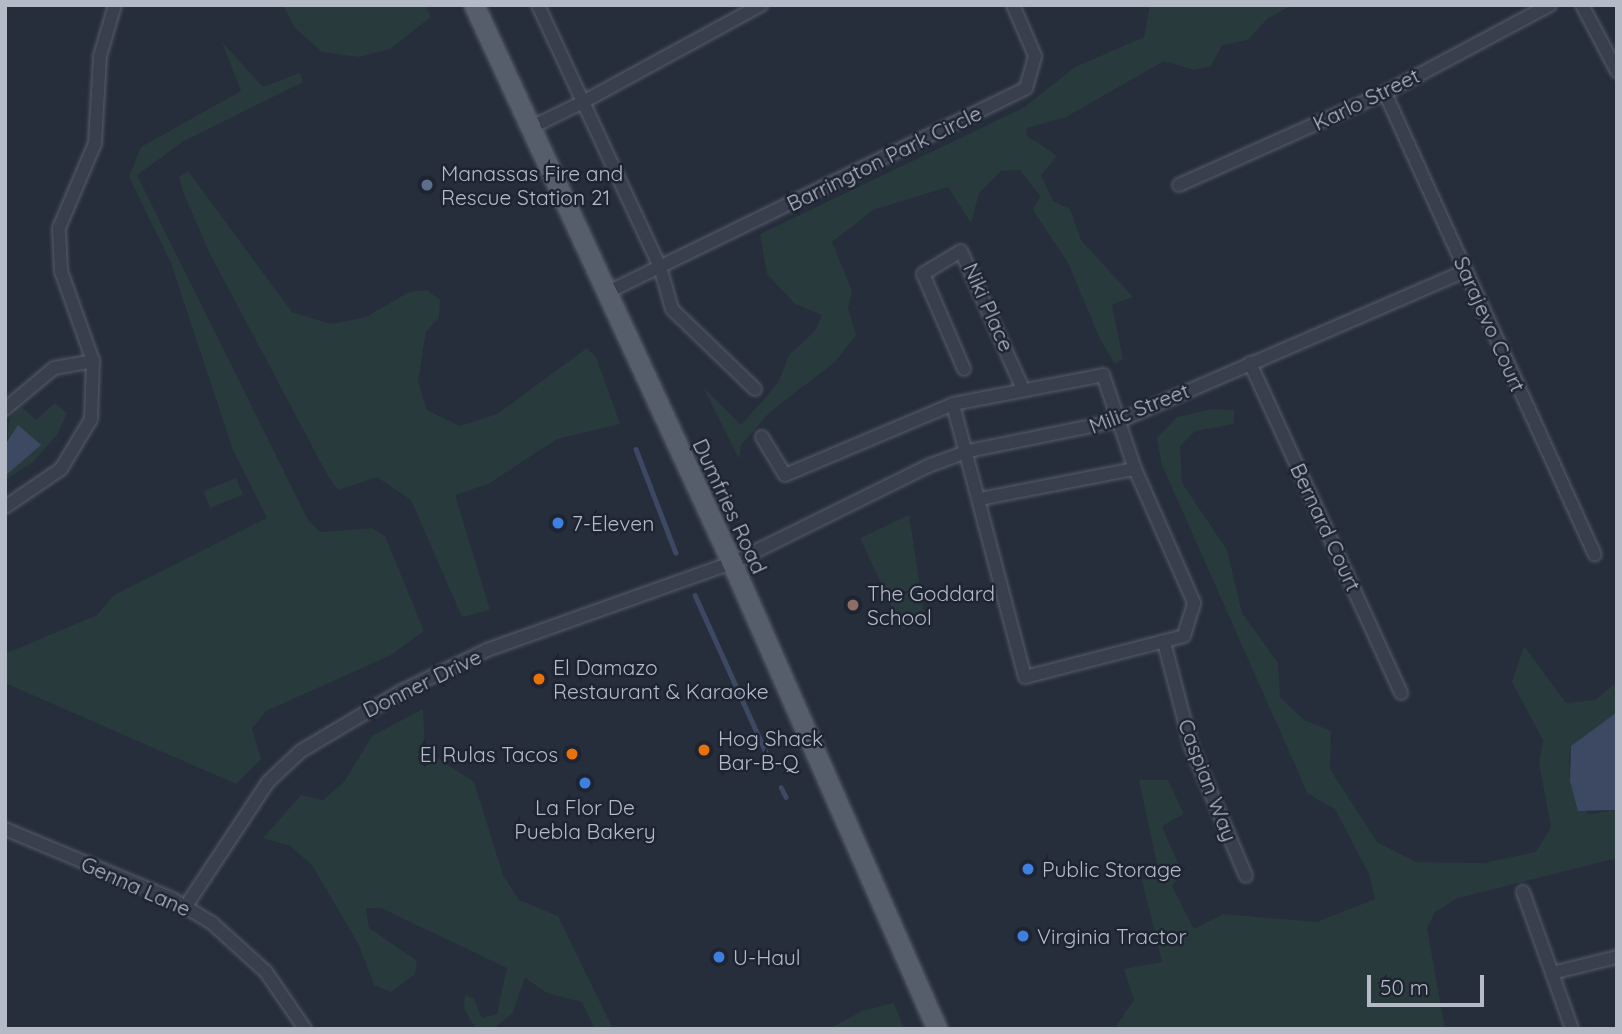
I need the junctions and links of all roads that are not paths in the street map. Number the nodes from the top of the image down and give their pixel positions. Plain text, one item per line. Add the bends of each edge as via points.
1 (115, 5) edge
2 (474, 5) edge
3 (538, 5) edge
4 (761, 5) edge
5 (1013, 5) edge
6 (1549, 5) edge
7 (1582, 5) edge
8 (1617, 71) edge
9 (1385, 93) junction
10 (583, 102) junction
11 (532, 127) junction
12 (1179, 185) dead end
13 (660, 267) junction
14 (1465, 271) junction
15 (608, 292) junction
16 (93, 362) junction
17 (1250, 363) junction
18 (964, 369) dead end
19 (755, 389) dead end
20 (1023, 389) junction
21 (953, 404) junction
22 (5, 410) edge
23 (1121, 420) junction
24 (762, 437) dead end
25 (969, 451) junction
26 (1135, 469) junction
27 (980, 499) junction
28 (5, 507) edge
29 (1595, 555) dead end
30 (732, 563) junction
31 (1164, 642) junction
32 (1401, 693) dead end
33 (5, 829) edge
34 (1246, 876) dead end
35 (1522, 892) dead end
36 (186, 906) junction
37 (1617, 957) edge
38 (1552, 973) junction
39 (305, 1029) edge
40 (937, 1029) edge
41 (1572, 1029) edge

1 - 16 street via 100,56 95,143 59,228 61,271
2 - 11 main road, Dumfries Road
3 - 10 street
4 - 10 street
5 - 13 street, Barrington Park Circle via 1035,56 1026,88
6 - 9 street, Karlo Street
7 - 8 street
9 - 12 street, Karlo Street
9 - 14 street, Sarajevo Court
10 - 11 street
10 - 13 street
11 - 15 main road, Dumfries Road
13 - 15 street, Barrington Park Circle
13 - 19 street via 677,317
14 - 17 street, Milic Street
14 - 29 street, Sarajevo Court
15 - 30 main road, Dumfries Road
16 - 22 street via 54,369
16 - 28 street via 94,403 77,449 43,486
17 - 23 street, Milic Street
17 - 32 street, Bernard Court
18 - 20 street, Niki Place via 923,274 961,251
20 - 21 street
20 - 23 street via 1103,375
21 - 24 street via 785,475
21 - 25 street
23 - 25 street, Milic Street
23 - 26 street
25 - 27 street
25 - 30 street, Milic Street
26 - 27 street
26 - 31 street via 1194,603 1184,636
27 - 31 street via 1025,677
30 - 36 street, Donner Drive via 487,650 355,716 300,751 268,782
30 - 40 main road, Dumfries Road
31 - 34 street, Caspian Way via 1191,746
33 - 36 street, Genna Lane
35 - 38 street
36 - 39 street, Genna Lane via 266,972
37 - 38 street
38 - 41 street

